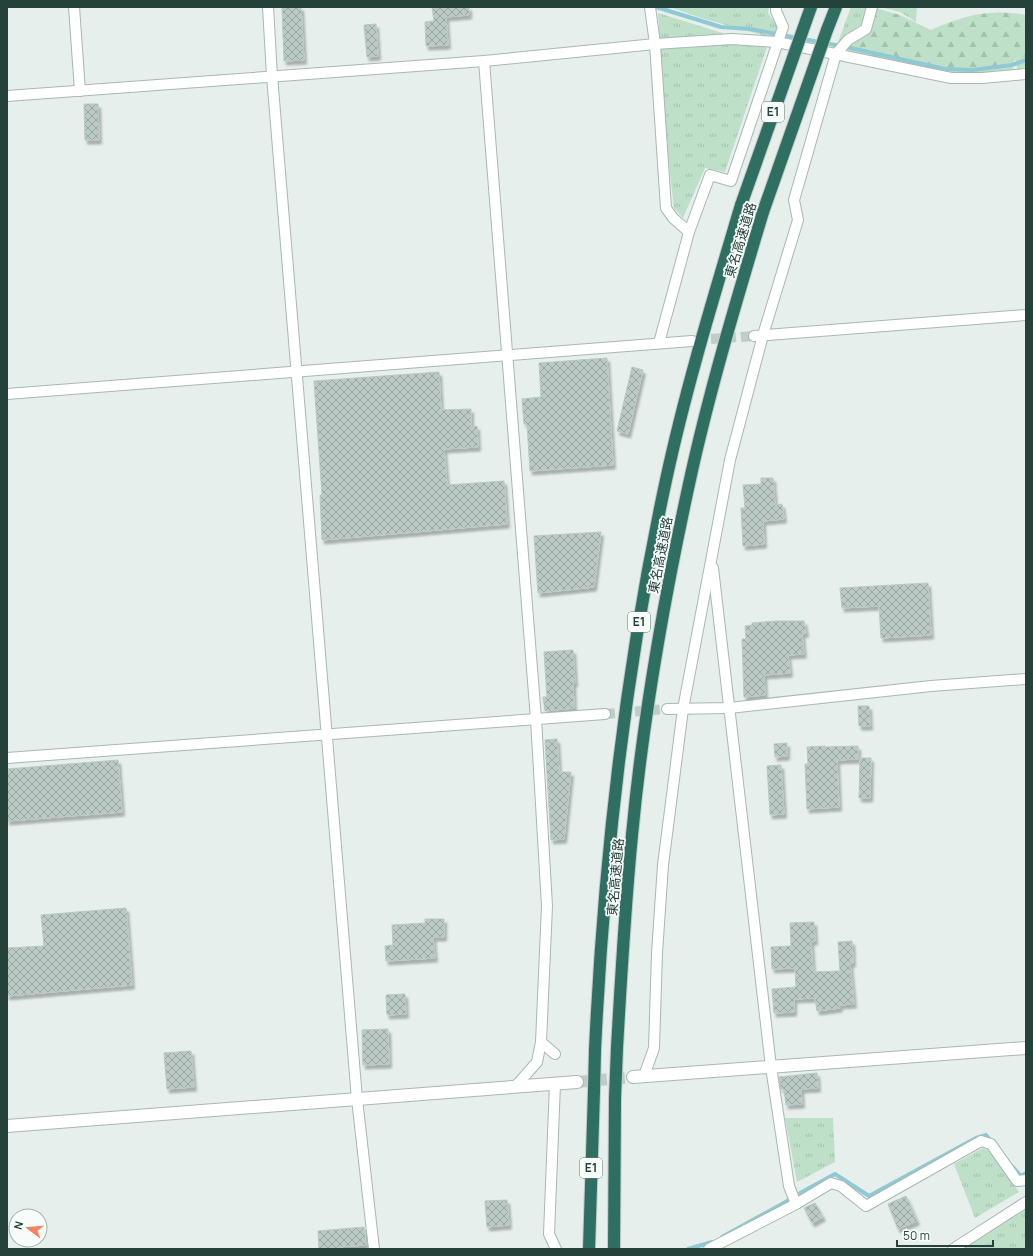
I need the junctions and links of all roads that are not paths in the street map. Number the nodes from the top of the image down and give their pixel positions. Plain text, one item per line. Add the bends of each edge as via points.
1 (74, 7) edge
2 (268, 7) edge
3 (650, 7) edge
4 (776, 7) edge
5 (811, 7) edge
6 (836, 7) edge
7 (872, 7) edge
8 (777, 42) junction
9 (655, 44) junction
10 (838, 52) junction
11 (484, 61) junction
12 (1024, 73) edge
13 (272, 76) junction
14 (80, 91) junction
15 (7, 96) edge
16 (689, 232) junction
17 (1026, 315) edge
18 (758, 336) junction
19 (692, 341) tunnel mouth
20 (659, 343) junction
21 (507, 355) junction
22 (296, 371) junction
23 (7, 394) edge
24 (712, 558) junction
25 (1026, 679) edge
26 (729, 708) junction
27 (667, 709) tunnel mouth
28 (683, 709) junction
29 (605, 714) tunnel mouth
30 (536, 719) junction
31 (326, 734) junction
32 (7, 758) edge
33 (541, 1042) junction
34 (1026, 1048) edge
35 (555, 1054) dead end
36 (771, 1067) junction
37 (638, 1076) joint
38 (577, 1082) tunnel mouth
39 (555, 1084) junction
40 (515, 1087) junction
41 (357, 1099) junction
42 (7, 1126) edge
43 (1026, 1180) edge
44 (1026, 1202) edge
45 (796, 1204) junction
46 (589, 1247) edge
47 (614, 1247) edge
48 (374, 1249) edge
49 (556, 1249) edge
50 (709, 1249) edge
51 (953, 1249) edge

1 - 14 street
2 - 13 street
3 - 9 street
4 - 8 street via 783,27
5 - 46 highway, 東名高速道路 / E1, bridge via 741,205 699,348 666,479 643,598 609,833 599,956
6 - 47 highway, 東名高速道路 / E1, bridge via 784,147 719,360 689,483 666,601 645,727 632,833 617,1048
7 - 10 street via 866,30 848,40
8 - 9 street via 732,39
8 - 10 street
8 - 16 street via 731,181 710,175
9 - 11 street
9 - 16 street via 666,208
10 - 12 street via 951,78 982,78
10 - 18 street via 794,200 798,220
11 - 13 street
11 - 21 street
13 - 14 street
13 - 22 street
14 - 15 street
16 - 20 street
17 - 18 street
18 - 24 street via 730,460
19 - 20 street
20 - 21 street
21 - 22 street
21 - 30 street
22 - 23 street
22 - 31 street
24 - 26 street
24 - 28 street
25 - 26 street via 931,686
26 - 28 street
26 - 36 street
27 - 28 street
28 - 37 street via 663,865 654,1048
29 - 30 street
30 - 31 street
30 - 33 street via 547,906
31 - 32 street
31 - 41 street
33 - 35 street
33 - 40 street via 537,1062
34 - 36 street
36 - 37 street
36 - 45 street via 789,1186
38 - 39 street
39 - 40 street
39 - 49 street via 550,1234
40 - 41 street
41 - 42 street
41 - 48 street
43 - 45 street via 1017,1181 992,1144 981,1141 866,1206 841,1186 831,1183
44 - 51 street
45 - 50 street

